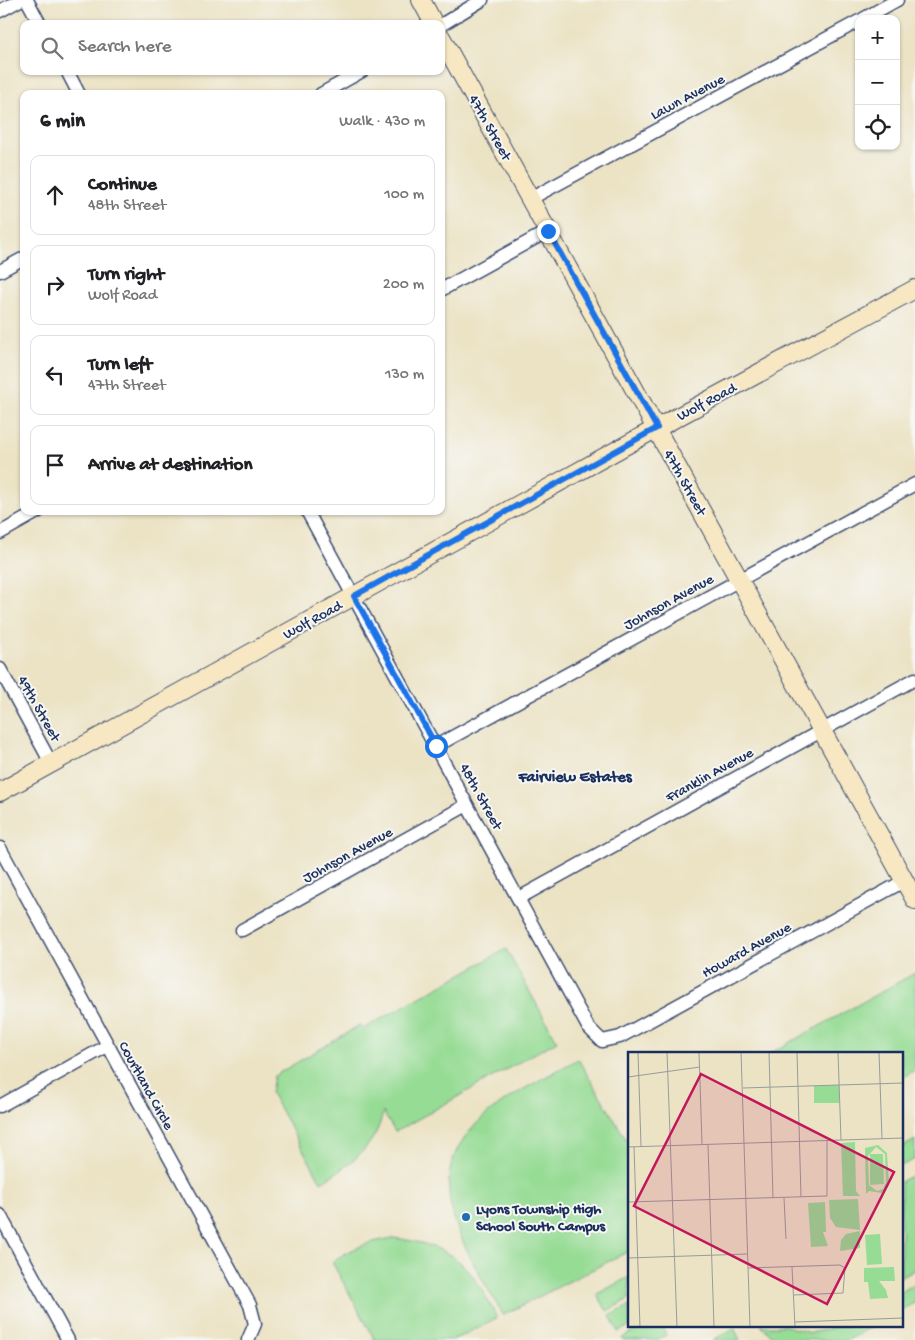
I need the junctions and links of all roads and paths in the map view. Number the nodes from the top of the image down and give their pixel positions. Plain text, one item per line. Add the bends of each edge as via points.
1 (20, 0) edge
2 (28, 0) edge
3 (421, 0) edge
4 (482, 0) edge
5 (898, 0) edge
6 (0, 11) edge
7 (870, 15) edge
8 (38, 20) edge
9 (432, 20) edge
10 (445, 23) edge
11 (855, 23) edge
12 (445, 44) edge
13 (69, 75) edge
14 (355, 75) edge
15 (77, 90) edge
16 (328, 90) edge
17 (530, 199) junction
18 (548, 231) junction
19 (20, 260) edge
20 (0, 271) edge
21 (445, 288) edge
22 (915, 289) edge
23 (657, 428) junction
24 (915, 484) edge
25 (32, 515) edge
26 (309, 515) edge
27 (0, 533) edge
28 (740, 580) junction
29 (354, 596) junction
30 (0, 669) edge
31 (915, 679) edge
32 (822, 731) junction
33 (436, 746) junction
34 (52, 763) junction
35 (0, 792) edge
36 (467, 805) junction
37 (0, 848) edge
38 (904, 880) junction
39 (519, 898) junction
40 (915, 900) edge
41 (242, 930) dead end
42 (602, 1041) joint
43 (107, 1046) junction
44 (0, 1106) edge
45 (0, 1215) edge
46 (68, 1340) edge
47 (248, 1340) edge

1 - 6 street
2 - 8 street
3 - 9 main road
4 - 10 street
5 - 7 street
11 - 17 street, Lawn Avenue
12 - 17 main road, 47th Street
13 - 15 street
14 - 16 street
17 - 18 main road, 47th Street
18 - 21 street
18 - 23 main road, 47th Street
19 - 20 street
22 - 23 main road, Wolf Road
23 - 28 main road, 47th Street
23 - 29 main road, Wolf Road
24 - 28 street, Johnson Avenue
25 - 27 street
26 - 29 street, 48th Street
28 - 32 main road, 47th Street
28 - 33 street, Johnson Avenue
29 - 33 street, 48th Street
29 - 34 main road, Wolf Road
30 - 34 street, 49th Street
31 - 32 street, Franklin Avenue
32 - 38 main road, 47th Street
32 - 39 street, Franklin Avenue
33 - 36 street, 48th Street
34 - 35 main road, Wolf Road
36 - 39 street, 48th Street
36 - 41 street, Johnson Avenue
37 - 43 street, Courtland Circle
38 - 40 main road, 47th Street
38 - 42 street, Howard Avenue via 620,1037
39 - 42 street, 48th Street via 588,1027
43 - 44 street
43 - 47 street, Courtland Circle via 250,1305 255,1324
45 - 46 street

